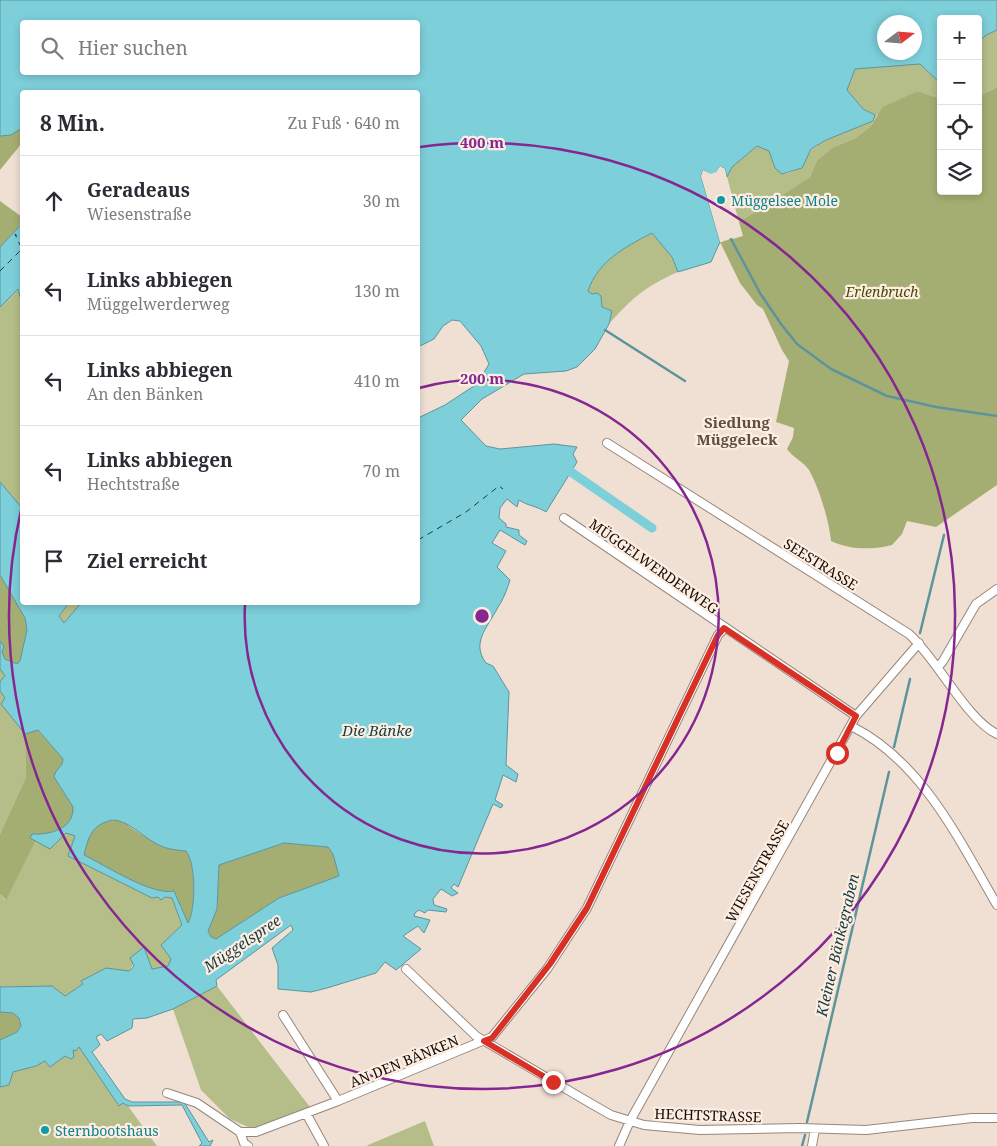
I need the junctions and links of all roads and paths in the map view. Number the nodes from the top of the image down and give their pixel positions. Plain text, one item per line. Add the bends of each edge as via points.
1 (607, 443) dead end
2 (564, 518) dead end
3 (997, 589) edge
4 (724, 628) junction
5 (918, 643) junction
6 (938, 667) junction
7 (856, 716) junction
8 (851, 726) junction
9 (997, 734) edge
10 (997, 905) edge
11 (406, 969) dead end
12 (283, 1014) dead end
13 (484, 1041) junction
14 (167, 1093) dead end
15 (338, 1102) junction
16 (306, 1113) junction
17 (997, 1118) edge
18 (630, 1120) junction
19 (814, 1129) junction
20 (240, 1132) junction
21 (248, 1146) edge
22 (324, 1146) edge
23 (619, 1146) edge
24 (812, 1146) edge

1 - 5 street, SEESTRASSE via 892,623
2 - 4 street, MÜGGELWERDERWEG
3 - 6 street via 976,604 944,662
4 - 7 street, MÜGGELWERDERWEG
4 - 13 street, AN DEN BÄNKEN via 711,648 587,908 547,968 492,1038
5 - 6 street, SEESTRASSE
5 - 7 street, WIESENSTRASSE
6 - 9 street, SEESTRASSE via 978,720
7 - 8 street, WIESENSTRASSE
8 - 10 street via 891,752 922,786 957,836
8 - 18 street, WIESENSTRASSE
11 - 13 street, HECHTSTRASSE
12 - 15 street
13 - 15 street, AN DEN BÄNKEN
13 - 18 street, HECHTSTRASSE via 590,1103
14 - 20 street via 197,1103
15 - 16 street, AN DEN BÄNKEN
16 - 20 street, AN DEN BÄNKEN via 262,1130
16 - 22 street
17 - 19 street, HECHTSTRASSE via 960,1119 881,1130
18 - 19 street, HECHTSTRASSE via 654,1126 700,1130
18 - 23 street, WIESENSTRASSE
19 - 24 street
20 - 21 street

